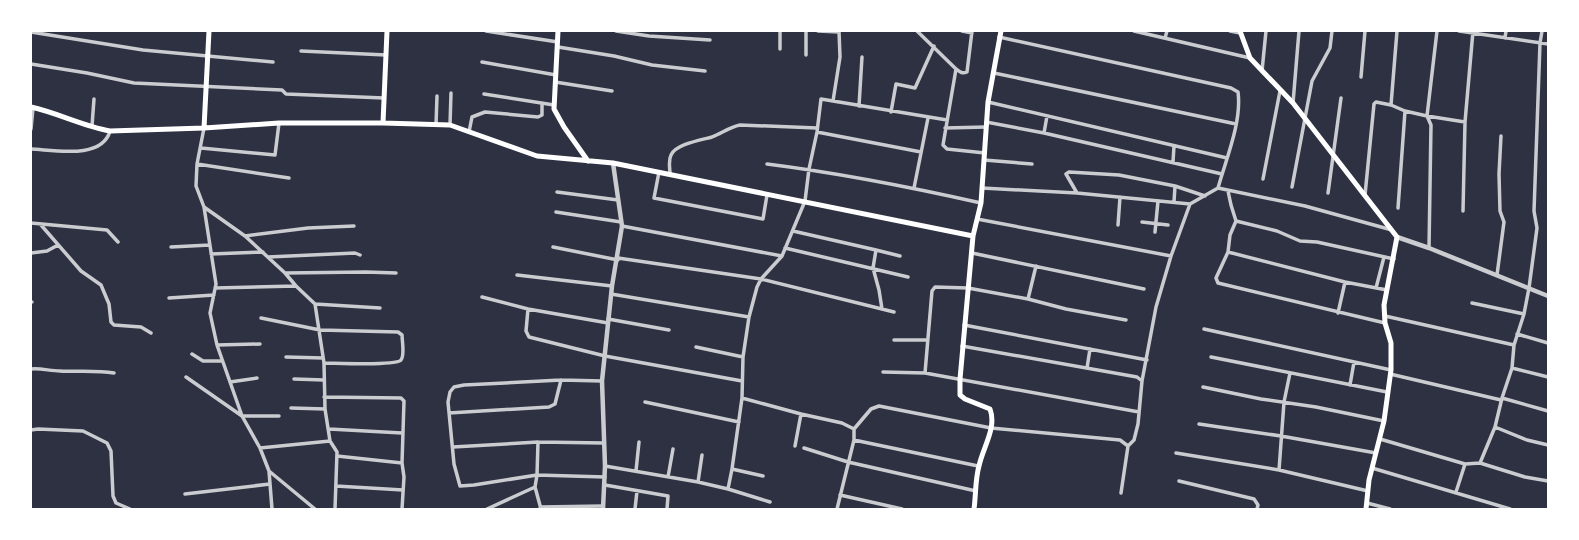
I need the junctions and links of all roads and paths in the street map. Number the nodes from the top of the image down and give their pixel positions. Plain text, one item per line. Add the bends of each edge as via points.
1 (209, 31) edge
2 (387, 31) edge
3 (486, 31) edge
4 (558, 31) edge
5 (616, 31) edge
6 (780, 31) edge
7 (806, 31) edge
8 (818, 31) edge
9 (917, 31) edge
10 (962, 31) edge
11 (1001, 31) edge
12 (1134, 31) edge
13 (1167, 31) edge
14 (1230, 31) edge
15 (1266, 31) edge
16 (1299, 31) edge
17 (1332, 31) edge
18 (1365, 31) edge
19 (1397, 31) edge
20 (1436, 31) edge
21 (1459, 31) edge
22 (1506, 31) edge
23 (1542, 31) edge
24 (31, 32) edge
25 (839, 32) edge
26 (972, 32) edge
27 (1240, 32) edge
28 (1473, 32) edge
29 (1000, 37) junction
30 (1166, 38) junction
31 (1505, 38) junction
32 (710, 40) dead end
33 (1540, 43) junction
34 (1548, 44) edge
35 (558, 45) junction
36 (934, 46) junction
37 (780, 49) dead end
38 (302, 51) dead end
39 (386, 54) junction
40 (806, 54) dead end
41 (207, 57) junction
42 (862, 57) dead end
43 (1250, 58) junction
44 (273, 62) dead end
45 (482, 62) dead end
46 (31, 64) edge
47 (956, 69) junction
48 (705, 71) dead end
49 (994, 72) junction
50 (1262, 72) junction
51 (556, 75) junction
52 (1361, 77) dead end
53 (555, 82) junction
54 (205, 87) junction
55 (612, 91) dead end
56 (1280, 91) junction
57 (451, 93) dead end
58 (484, 94) dead end
59 (437, 96) dead end
60 (384, 98) junction
61 (1341, 98) dead end
62 (94, 99) dead end
63 (833, 101) junction
64 (988, 102) junction
65 (542, 103) junction
66 (1293, 103) junction
67 (554, 104) junction
68 (1391, 104) junction
69 (859, 106) junction
70 (32, 107) edge
71 (1404, 111) junction
72 (891, 112) junction
73 (1047, 116) junction
74 (1428, 116) junction
75 (928, 118) junction
76 (1305, 118) junction
77 (947, 120) junction
78 (1465, 122) junction
79 (279, 123) junction
80 (383, 123) junction
81 (1236, 124) junction
82 (436, 125) junction
83 (450, 125) junction
84 (986, 125) junction
85 (92, 126) junction
86 (204, 128) junction
87 (817, 128) junction
88 (945, 128) junction
89 (31, 129) edge
90 (110, 130) junction
91 (469, 132) junction
92 (816, 132) junction
93 (1044, 133) junction
94 (1501, 136) dead end
95 (1174, 146) junction
96 (31, 148) edge
97 (200, 148) junction
98 (921, 152) junction
99 (985, 153) junction
100 (1334, 154) junction
101 (1227, 158) junction
102 (984, 160) junction
103 (588, 161) junction
104 (1173, 162) junction
105 (613, 163) junction
106 (197, 164) junction
107 (767, 164) dead end
108 (1032, 164) dead end
109 (809, 169) junction
110 (659, 172) junction
111 (670, 174) junction
112 (1222, 174) junction
113 (289, 178) dead end
114 (1263, 179) dead end
115 (1175, 186) junction
116 (1292, 187) dead end
117 (914, 188) junction
118 (982, 188) junction
119 (1218, 188) junction
120 (1228, 190) junction
121 (557, 192) dead end
122 (1328, 192) dead end
123 (1077, 193) junction
124 (767, 195) junction
125 (1365, 195) junction
126 (1205, 196) junction
127 (1120, 197) junction
128 (618, 200) junction
129 (805, 201) junction
130 (1158, 201) junction
131 (1174, 202) junction
132 (981, 203) junction
133 (1190, 204) junction
134 (204, 207) junction
135 (1398, 208) dead end
136 (1463, 211) dead end
137 (556, 212) dead end
138 (977, 219) junction
139 (1236, 221) junction
140 (1142, 222) dead end
141 (31, 223) edge
142 (1156, 223) junction
143 (622, 224) junction
144 (41, 225) junction
145 (1118, 225) dead end
146 (1168, 225) dead end
147 (354, 226) dead end
148 (793, 231) junction
149 (1392, 231) junction
150 (1155, 232) dead end
151 (245, 236) junction
152 (973, 236) junction
153 (1397, 237) junction
154 (118, 242) dead end
155 (58, 245) junction
156 (210, 245) junction
157 (553, 246) dead end
158 (171, 247) dead end
159 (785, 248) junction
160 (1429, 248) junction
161 (876, 250) junction
162 (263, 252) junction
163 (1228, 252) junction
164 (31, 253) edge
165 (972, 253) junction
166 (211, 254) junction
167 (360, 255) dead end
168 (782, 256) junction
169 (900, 256) dead end
170 (1171, 256) junction
171 (267, 257) junction
172 (1384, 257) junction
173 (1394, 258) junction
174 (618, 259) junction
175 (1036, 266) junction
176 (873, 268) junction
177 (285, 273) junction
178 (396, 273) dead end
179 (516, 275) dead end
180 (1497, 275) junction
181 (908, 276) dead end
182 (761, 280) junction
183 (1345, 282) junction
184 (296, 286) junction
185 (612, 286) junction
186 (215, 288) junction
187 (968, 288) junction
188 (1376, 288) junction
189 (1529, 288) junction
190 (1144, 289) dead end
191 (1387, 290) junction
192 (612, 294) junction
193 (214, 295) junction
194 (1548, 296) edge
195 (482, 297) dead end
196 (169, 298) dead end
197 (1028, 299) junction
198 (1472, 303) dead end
199 (315, 304) junction
200 (380, 308) dead end
201 (528, 309) junction
202 (882, 309) junction
203 (894, 312) dead end
204 (1338, 313) junction
205 (1524, 314) junction
206 (1385, 316) junction
207 (749, 317) junction
208 (261, 318) dead end
209 (1126, 320) dead end
210 (608, 321) junction
211 (1385, 323) junction
212 (964, 325) junction
213 (1204, 329) dead end
214 (320, 330) junction
215 (669, 330) dead end
216 (151, 333) dead end
217 (1517, 334) junction
218 (894, 340) dead end
219 (927, 340) junction
220 (1548, 343) edge
221 (260, 344) dead end
222 (216, 345) junction
223 (1514, 345) junction
224 (962, 346) junction
225 (696, 347) dead end
226 (1090, 349) junction
227 (192, 354) dead end
228 (605, 356) junction
229 (286, 357) dead end
230 (744, 357) junction
231 (1211, 357) dead end
232 (323, 358) junction
233 (1147, 360) junction
234 (222, 361) junction
235 (1354, 362) junction
236 (324, 363) junction
237 (1087, 368) junction
238 (1512, 368) junction
239 (31, 369) edge
240 (883, 372) dead end
241 (1390, 372) junction
242 (114, 373) dead end
243 (925, 373) junction
244 (1290, 373) junction
245 (186, 377) dead end
246 (1548, 377) edge
247 (257, 378) dead end
248 (294, 378) dead end
249 (960, 379) junction
250 (324, 380) junction
251 (562, 380) junction
252 (602, 381) junction
253 (742, 381) junction
254 (1142, 381) junction
255 (230, 382) junction
256 (1350, 385) junction
257 (1203, 387) dead end
258 (1387, 392) junction
259 (324, 397) junction
260 (742, 398) junction
261 (1502, 399) junction
262 (645, 402) dead end
263 (1284, 402) junction
264 (291, 408) dead end
265 (325, 409) junction
266 (1548, 411) edge
267 (1139, 412) junction
268 (449, 413) junction
269 (801, 414) junction
270 (242, 416) junction
271 (279, 416) dead end
272 (1384, 421) junction
273 (739, 422) junction
274 (1199, 424) dead end
275 (1495, 427) junction
276 (991, 428) junction
277 (329, 429) junction
278 (854, 429) junction
279 (31, 430) edge
280 (402, 433) junction
281 (1281, 436) junction
282 (1380, 438) junction
283 (330, 440) junction
284 (854, 440) junction
285 (538, 442) junction
286 (638, 442) dead end
287 (604, 443) junction
288 (1548, 445) edge
289 (795, 446) dead end
290 (1128, 446) junction
291 (453, 447) junction
292 (260, 448) junction
293 (673, 448) dead end
294 (804, 448) dead end
295 (1176, 453) dead end
296 (1376, 453) junction
297 (702, 455) dead end
298 (337, 456) junction
299 (848, 462) junction
300 (402, 463) junction
301 (1480, 463) junction
302 (1465, 464) junction
303 (605, 466) junction
304 (978, 466) junction
305 (1372, 468) junction
306 (732, 469) junction
307 (1279, 470) junction
308 (269, 471) junction
309 (636, 471) junction
310 (537, 475) junction
311 (763, 476) dead end
312 (605, 477) junction
313 (668, 477) junction
314 (1180, 481) dead end
315 (1548, 481) edge
316 (698, 482) junction
317 (270, 484) junction
318 (605, 485) junction
319 (336, 486) junction
320 (535, 487) junction
321 (728, 489) junction
322 (403, 490) junction
323 (637, 491) junction
324 (1368, 491) junction
325 (976, 492) junction
326 (1456, 492) junction
327 (1121, 493) dead end
328 (185, 494) dead end
329 (840, 495) junction
330 (770, 502) dead end
331 (1367, 503) junction
332 (1491, 504) junction
333 (541, 508) edge
334 (594, 508) edge
335 (603, 508) edge
336 (130, 509) edge
337 (272, 509) edge
338 (315, 509) edge
339 (335, 509) edge
340 (402, 509) edge
341 (487, 509) edge
342 (636, 509) edge
343 (667, 509) edge
344 (836, 509) edge
345 (902, 509) edge
346 (974, 509) edge
347 (1257, 509) edge
348 (1366, 509) edge
349 (1390, 509) edge
350 (1490, 509) edge
351 (1510, 509) edge

1 - 41 main road
2 - 39 main road
3 - 35 street
4 - 35 main road
5 - 32 street
6 - 37 street
7 - 40 street
8 - 25 street
9 - 36 street
10 - 26 street
11 - 29 main road
12 - 30 street
13 - 30 street
14 - 27 street
15 - 50 street
16 - 66 street
17 - 76 street via 1330,48 1312,81
18 - 52 street
19 - 68 street
20 - 74 street
21 - 28 street
22 - 31 street
23 - 33 street
24 - 41 street via 143,50
25 - 63 street via 840,57
26 - 47 street via 967,72 960,73
27 - 43 main road
28 - 31 street
28 - 78 street
29 - 49 main road
29 - 81 street via 1231,88 1238,92 1239,98
30 - 43 street
31 - 33 street
33 - 34 street
33 - 189 street via 1534,211 1537,228
35 - 48 street via 652,65
35 - 51 main road
36 - 47 street
36 - 72 street via 915,88 896,84
38 - 39 street
39 - 60 main road
41 - 44 street
41 - 54 main road
42 - 69 street
43 - 50 main road
45 - 51 street
46 - 54 street via 134,83
47 - 77 street
49 - 64 main road
49 - 81 street
50 - 56 main road
51 - 53 main road
53 - 55 street
53 - 67 main road
54 - 60 street via 282,90 286,94
54 - 86 main road
56 - 66 main road
56 - 114 street
57 - 83 street
58 - 65 street
59 - 82 street
60 - 80 main road
61 - 100 street
62 - 85 street
63 - 69 street
63 - 87 street via 821,99
64 - 73 street
64 - 84 main road
65 - 67 street
65 - 91 street via 542,115 538,118 485,112 472,117
66 - 76 main road
67 - 103 main road via 556,115
68 - 71 street
68 - 125 street via 1374,104
69 - 72 street
70 - 85 main road
70 - 89 street
71 - 74 street
71 - 135 street
72 - 75 street
73 - 93 street
73 - 95 street
74 - 78 street
74 - 160 street via 1431,125
75 - 77 street
75 - 98 street
76 - 100 main road
76 - 116 street
77 - 88 street
78 - 136 street
79 - 80 main road
79 - 86 main road
79 - 97 street via 276,155
80 - 82 main road
81 - 101 street
82 - 83 main road
83 - 91 main road
84 - 88 street
84 - 93 street
84 - 99 main road
85 - 90 main road
86 - 90 main road
86 - 97 street
87 - 92 street
87 - 111 street via 734,126 674,151 670,160
88 - 99 street via 943,145 947,149
90 - 96 street via 108,137 93,149 79,152
91 - 103 main road via 536,156
92 - 98 street
92 - 109 street
93 - 104 street
94 - 180 street via 1500,211 1504,222
95 - 101 street
95 - 104 street
97 - 106 street
98 - 117 street
99 - 102 main road
100 - 122 street
100 - 125 main road
101 - 112 street
102 - 108 street
102 - 118 main road
103 - 105 main road
104 - 112 street
105 - 110 main road
105 - 128 street
106 - 113 street
106 - 134 street via 196,186
107 - 109 street
109 - 117 street
109 - 129 street
110 - 111 main road
110 - 124 street via 654,198 763,219
111 - 124 main road
112 - 119 street
115 - 123 street via 1119,175 1069,172 1066,174 1067,178
115 - 126 street
115 - 131 street
117 - 132 street
118 - 123 street
118 - 132 main road
119 - 120 street
119 - 126 street
120 - 139 street
120 - 149 street via 1305,206
121 - 128 street
123 - 127 street
124 - 129 main road
125 - 149 main road
126 - 133 street
127 - 130 street
127 - 145 street
128 - 143 street
129 - 148 street
129 - 152 main road
130 - 131 street
130 - 142 street
131 - 133 street
132 - 138 main road
133 - 170 street
134 - 151 street
134 - 156 street
137 - 143 street
138 - 152 main road
138 - 170 street
139 - 163 street via 1230,235
139 - 172 street via 1277,231 1300,241 1317,242
140 - 142 street
141 - 144 street
142 - 146 street
142 - 150 street
143 - 168 street
143 - 174 street
144 - 154 street via 107,230
144 - 155 street
147 - 151 street via 308,228
148 - 159 street
148 - 161 street
149 - 153 main road
151 - 162 street
152 - 165 main road
153 - 160 street
153 - 173 main road
155 - 164 street via 48,251
155 - 216 street via 81,271 101,285 114,325 141,327
156 - 158 street
156 - 166 street
157 - 174 street
159 - 168 street
159 - 176 street
160 - 180 street
161 - 169 street
161 - 176 street
162 - 166 street
162 - 171 street
163 - 183 street
163 - 204 street via 1216,278 1220,284
165 - 175 street
165 - 187 main road
166 - 186 street
167 - 171 street via 355,253
168 - 182 street
170 - 233 street via 1156,307
171 - 177 street
172 - 173 street
172 - 188 street
173 - 191 main road
174 - 182 street
174 - 185 street
175 - 190 street
175 - 197 street
176 - 181 street
176 - 202 street
177 - 178 street
177 - 184 street
179 - 185 street
180 - 189 street
182 - 202 street
182 - 207 street
183 - 188 street
183 - 204 street
184 - 186 street
184 - 199 street
185 - 192 street
186 - 193 street
187 - 197 street
187 - 212 main road
187 - 219 street via 934,287
188 - 191 street
189 - 194 street
189 - 205 street
191 - 206 main road
192 - 207 street
192 - 210 street
193 - 196 street
193 - 222 street via 210,313
195 - 201 street
197 - 209 street
198 - 205 street
199 - 200 street
199 - 214 street
201 - 210 street
201 - 228 street via 526,331 529,337
202 - 203 street
204 - 211 street
205 - 217 street
206 - 211 main road
206 - 223 street
207 - 230 street
208 - 214 street
210 - 215 street
210 - 228 street
211 - 241 main road via 1390,343
212 - 224 main road
212 - 226 street
213 - 235 street
214 - 232 street
214 - 236 street via 398,332 402,335 403,356 398,362
217 - 220 street
217 - 223 street
218 - 219 street
219 - 243 street
221 - 222 street
222 - 234 street
223 - 238 street
224 - 237 street
224 - 249 main road
225 - 230 street
226 - 233 street
226 - 237 street
227 - 234 street via 203,361
228 - 252 street
228 - 253 street
229 - 232 street
230 - 253 street
231 - 244 street
232 - 236 street
233 - 254 street
234 - 255 street
235 - 241 street
235 - 256 street
236 - 250 street
237 - 254 street via 1131,375
238 - 246 street
238 - 261 street
239 - 242 street
240 - 243 street
241 - 258 main road
241 - 261 street
243 - 249 street
244 - 256 street
244 - 263 street
245 - 270 street
247 - 255 street
248 - 250 street
249 - 267 street
249 - 276 main road via 960,395 990,409 993,416
250 - 259 street
251 - 252 street
251 - 268 street via 554,404 549,406
251 - 268 street via 454,387 448,402
252 - 287 street
253 - 260 street
254 - 267 street
255 - 270 street
256 - 258 street
257 - 263 street
258 - 272 main road
259 - 265 street
259 - 280 street via 401,398 404,401
260 - 269 street
260 - 273 street
261 - 266 street
261 - 275 street
262 - 273 street
263 - 272 street
263 - 281 street
264 - 265 street
265 - 277 street
267 - 290 street via 1134,440
268 - 291 street
269 - 278 street
269 - 289 street
270 - 271 street
270 - 292 street
272 - 282 main road
273 - 306 street
274 - 281 street
275 - 288 street via 1527,440
275 - 301 street
276 - 278 street via 879,406 871,409
276 - 290 street via 1120,440
276 - 304 main road
277 - 280 street
277 - 283 street
278 - 284 street
279 - 336 street via 82,431 107,443 111,450 113,496 116,503
280 - 300 street
281 - 296 street
281 - 307 street
282 - 296 main road
282 - 302 street
283 - 292 street
283 - 298 street
284 - 299 street
284 - 304 street
285 - 287 street
285 - 291 street
285 - 310 street
286 - 309 street
287 - 303 street
290 - 327 street
291 - 310 street via 454,464 460,486
292 - 308 street
293 - 313 street
294 - 299 street
295 - 307 street
296 - 305 main road
297 - 316 street
298 - 300 street
298 - 319 street
299 - 325 street
299 - 329 street
300 - 322 street
301 - 302 street
301 - 315 street via 1525,477
302 - 326 street
303 - 309 street
303 - 312 street
304 - 325 main road
305 - 324 main road
305 - 326 street
306 - 311 street
306 - 321 street
307 - 324 street
308 - 317 street
308 - 338 street
309 - 313 street
310 - 312 street
310 - 320 street
312 - 318 street
313 - 316 street
314 - 347 street via 1254,499 1258,505
316 - 321 street
317 - 328 street
317 - 337 street
318 - 323 street
318 - 335 street
319 - 322 street
319 - 339 street
320 - 333 street
320 - 341 street
321 - 330 street
322 - 340 street
323 - 342 street
323 - 343 street via 668,496
324 - 331 main road
325 - 346 main road
326 - 332 street
329 - 344 street
329 - 345 street
331 - 348 main road
331 - 349 street
332 - 350 street
332 - 351 street
333 - 334 street
334 - 335 street

